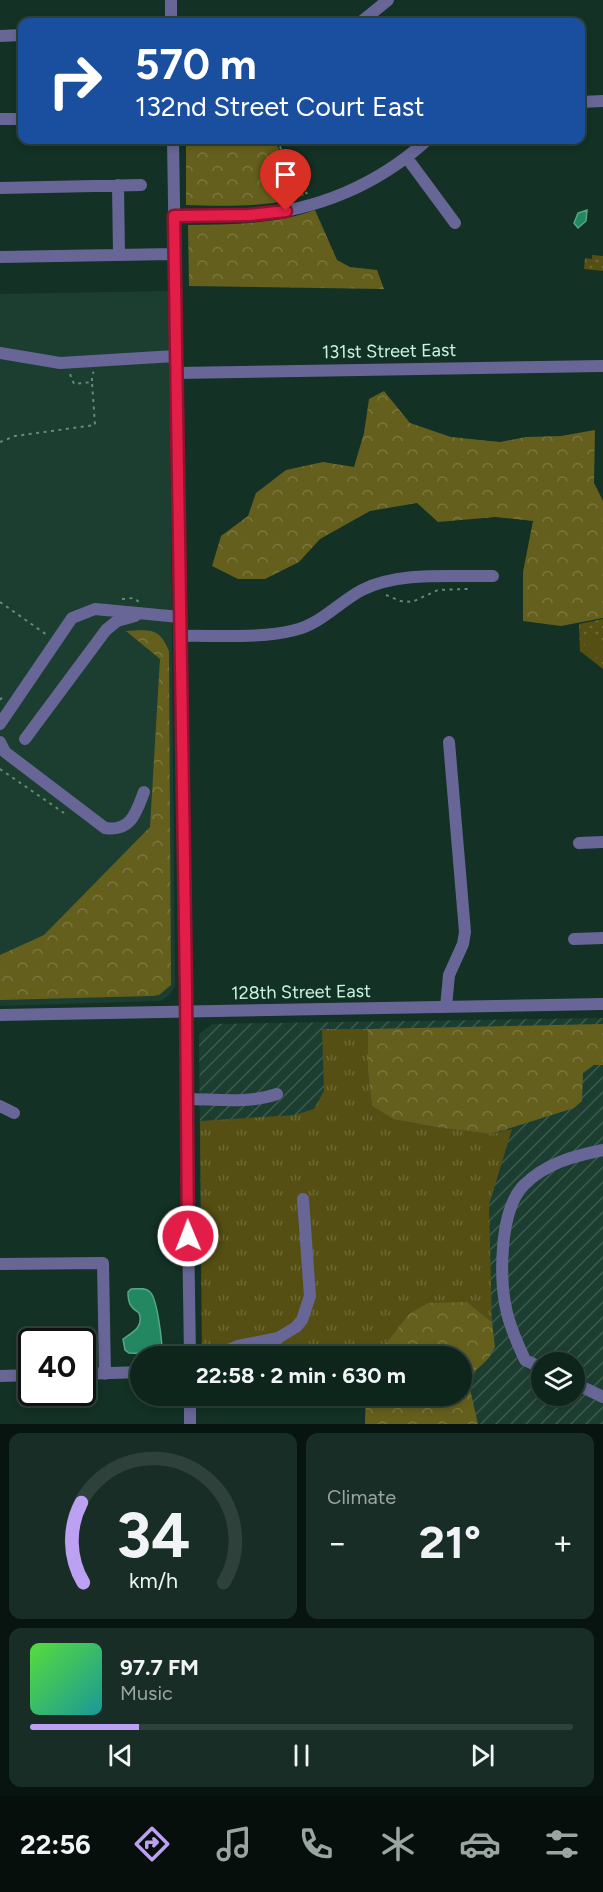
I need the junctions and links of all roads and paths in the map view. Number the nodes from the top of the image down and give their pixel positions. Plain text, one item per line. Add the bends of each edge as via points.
1 (171, 0) edge
2 (388, 0) edge
3 (171, 18) edge
4 (367, 18) edge
5 (18, 35) edge
6 (0, 36) edge
7 (585, 102) edge
8 (603, 102) edge
9 (0, 119) edge
10 (18, 119) edge
11 (173, 144) edge
12 (278, 144) edge
13 (423, 144) edge
14 (407, 158) junction
15 (118, 185) junction
16 (141, 185) dead end
17 (0, 188) edge
18 (308, 196) dead end
19 (174, 216) junction
20 (455, 223) dead end
21 (173, 254) junction
22 (119, 255) junction
23 (0, 257) edge
24 (0, 353) edge
25 (175, 356) junction
26 (603, 366) edge
27 (98, 368) dead end
28 (69, 373) dead end
29 (176, 373) junction
30 (92, 382) junction
31 (0, 442) edge
32 (494, 576) dead end
33 (474, 589) dead end
34 (379, 596) dead end
35 (0, 602) edge
36 (142, 614) junction
37 (180, 617) junction
38 (48, 636) dead end
39 (180, 636) junction
40 (7, 691) dead end
41 (0, 700) edge
42 (0, 724) edge
43 (26, 739) dead end
44 (0, 742) edge
45 (449, 742) dead end
46 (0, 769) edge
47 (144, 792) dead end
48 (67, 816) dead end
49 (603, 842) edge
50 (579, 843) dead end
51 (603, 938) edge
52 (574, 939) dead end
53 (603, 1004) edge
54 (446, 1007) junction
55 (187, 1013) junction
56 (0, 1015) edge
57 (277, 1094) dead end
58 (186, 1099) junction
59 (0, 1106) edge
60 (14, 1113) dead end
61 (603, 1150) edge
62 (303, 1199) dead end
63 (0, 1264) edge
64 (190, 1346) edge
65 (238, 1346) edge
66 (531, 1363) edge
67 (130, 1373) edge
68 (96, 1374) edge
69 (105, 1374) junction
70 (18, 1375) edge
71 (0, 1376) edge
72 (585, 1388) edge
73 (603, 1397) edge
74 (190, 1406) edge
75 (190, 1424) edge

1 - 3 street
2 - 4 street
5 - 6 street
7 - 8 street
9 - 10 street
11 - 19 street
12 - 18 path
13 - 14 street
14 - 19 street via 361,186 307,206 249,215
14 - 20 street
15 - 16 street
15 - 17 street
15 - 22 street
19 - 21 street
21 - 22 street
21 - 25 street
22 - 23 street
24 - 25 street via 60,363
25 - 29 street
26 - 29 street, 131st Street East
27 - 30 path via 92,374
28 - 30 path via 74,384
29 - 37 street
30 - 31 path via 95,425 15,436
32 - 39 street via 390,579 362,590 297,630
33 - 34 path via 438,590 412,602
35 - 38 path
36 - 37 street
36 - 42 street via 95,609 72,618
36 - 43 street via 117,621 106,630
37 - 39 street
39 - 55 street
40 - 41 path
44 - 47 street via 5,752 105,828 117,830 126,825 136,813
45 - 54 street via 465,932 449,975
46 - 48 path
49 - 50 street
51 - 52 street
53 - 54 street, 128th Street East
54 - 55 street, 128th Street East
55 - 56 street, 128th Street East
55 - 58 street
57 - 58 street via 250,1099
58 - 64 street
59 - 60 street
61 - 66 street via 560,1161 540,1172 522,1186 510,1210 504,1236 502,1284 507,1312 525,1360
62 - 65 street via 310,1296 302,1320 278,1338
63 - 69 street via 103,1263
67 - 69 street
68 - 69 street
70 - 71 street
72 - 73 street
74 - 75 street

